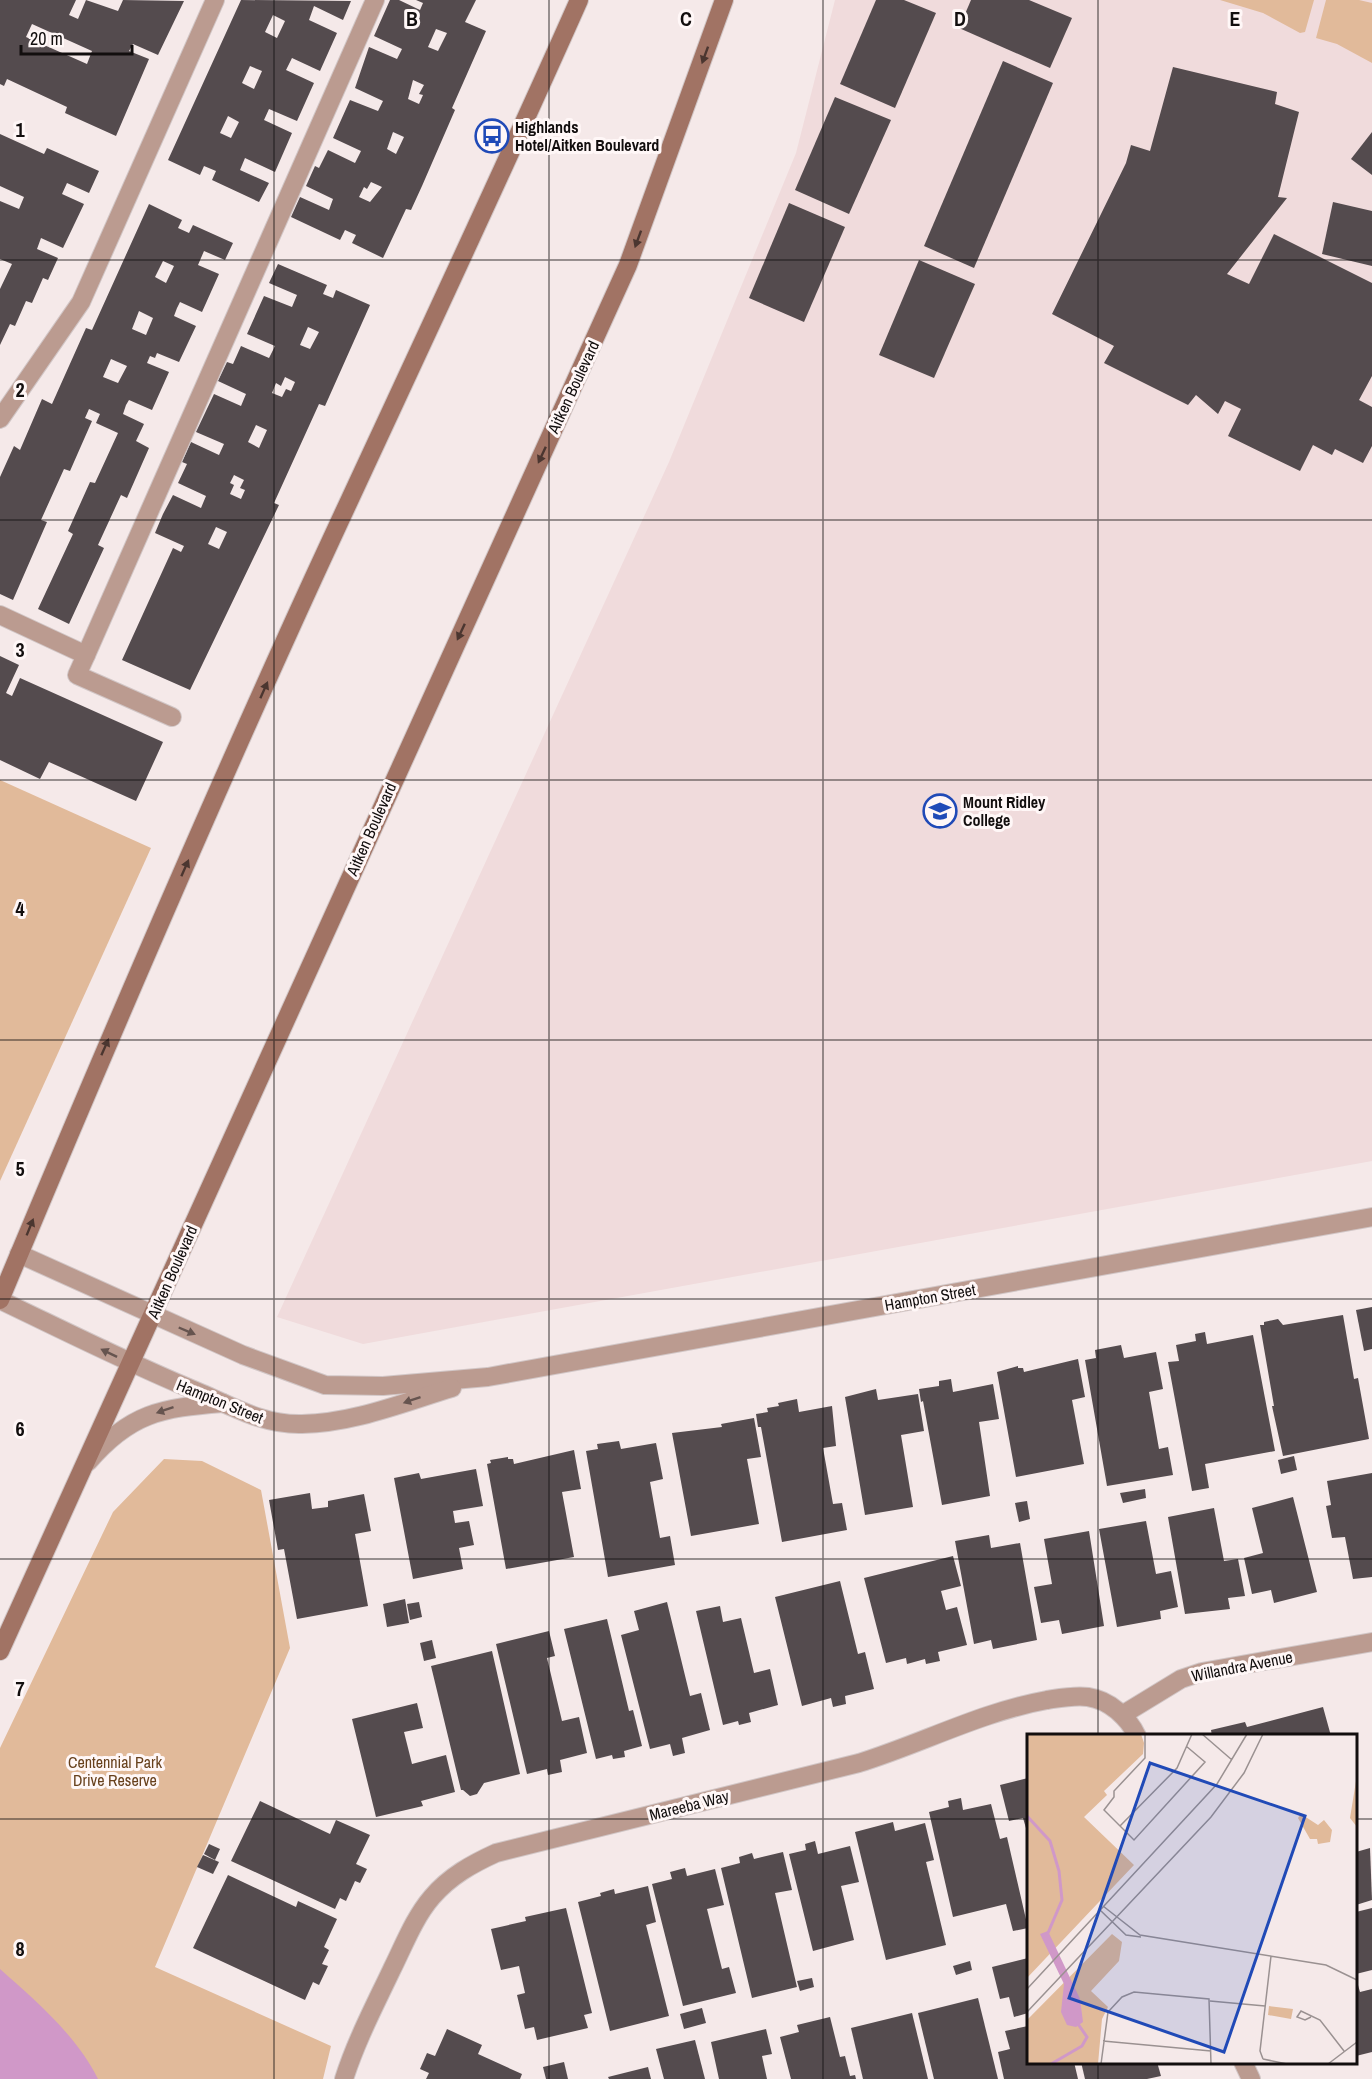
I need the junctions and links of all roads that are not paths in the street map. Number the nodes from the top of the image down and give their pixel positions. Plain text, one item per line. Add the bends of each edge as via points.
1 (215, 0) edge
2 (375, 0) edge
3 (579, 0) edge
4 (724, 0) edge
5 (0, 419) edge
6 (0, 615) edge
7 (86, 655) junction
8 (172, 717) dead end
9 (1372, 1217) edge
10 (19, 1254) junction
11 (0, 1300) edge
12 (152, 1316) junction
13 (130, 1363) junction
14 (488, 1377) junction
15 (223, 1403) junction
16 (83, 1468) junction
17 (1372, 1642) edge
18 (0, 1651) edge
19 (1122, 1715) junction
20 (1136, 1734) edge
21 (1244, 2064) edge
22 (344, 2079) edge
23 (1251, 2079) edge

1 - 5 street via 81,302
2 - 7 street
10 -> 3 main road via 97,1066 312,580 476,232
4 -> 12 main road, Aitken Boulevard via 628,265
6 - 7 street
7 - 8 street via 77,675
9 - 14 street, Hampton Street
10 - 11 main road
10 - 12 street, Hampton Street
13 -> 11 street, Hampton Street
12 - 13 main road, Aitken Boulevard
12 -> 14 street, Hampton Street via 286,1374 325,1385 383,1386
13 - 15 street, Hampton Street
13 - 16 main road, Aitken Boulevard
14 -> 15 street, Hampton Street via 363,1417 302,1424 278,1423
15 -> 16 street via 172,1407 132,1423 107,1440
16 - 18 main road, Aitken Boulevard
17 - 19 street, Willandra Avenue via 1202,1672 1181,1679
19 - 20 street, Mareeba Way
19 - 22 street, Mareeba Way via 1107,1703 1088,1697 1030,1703 859,1763 524,1845 472,1864 432,1898 414,1923 354,2049
21 - 23 street

